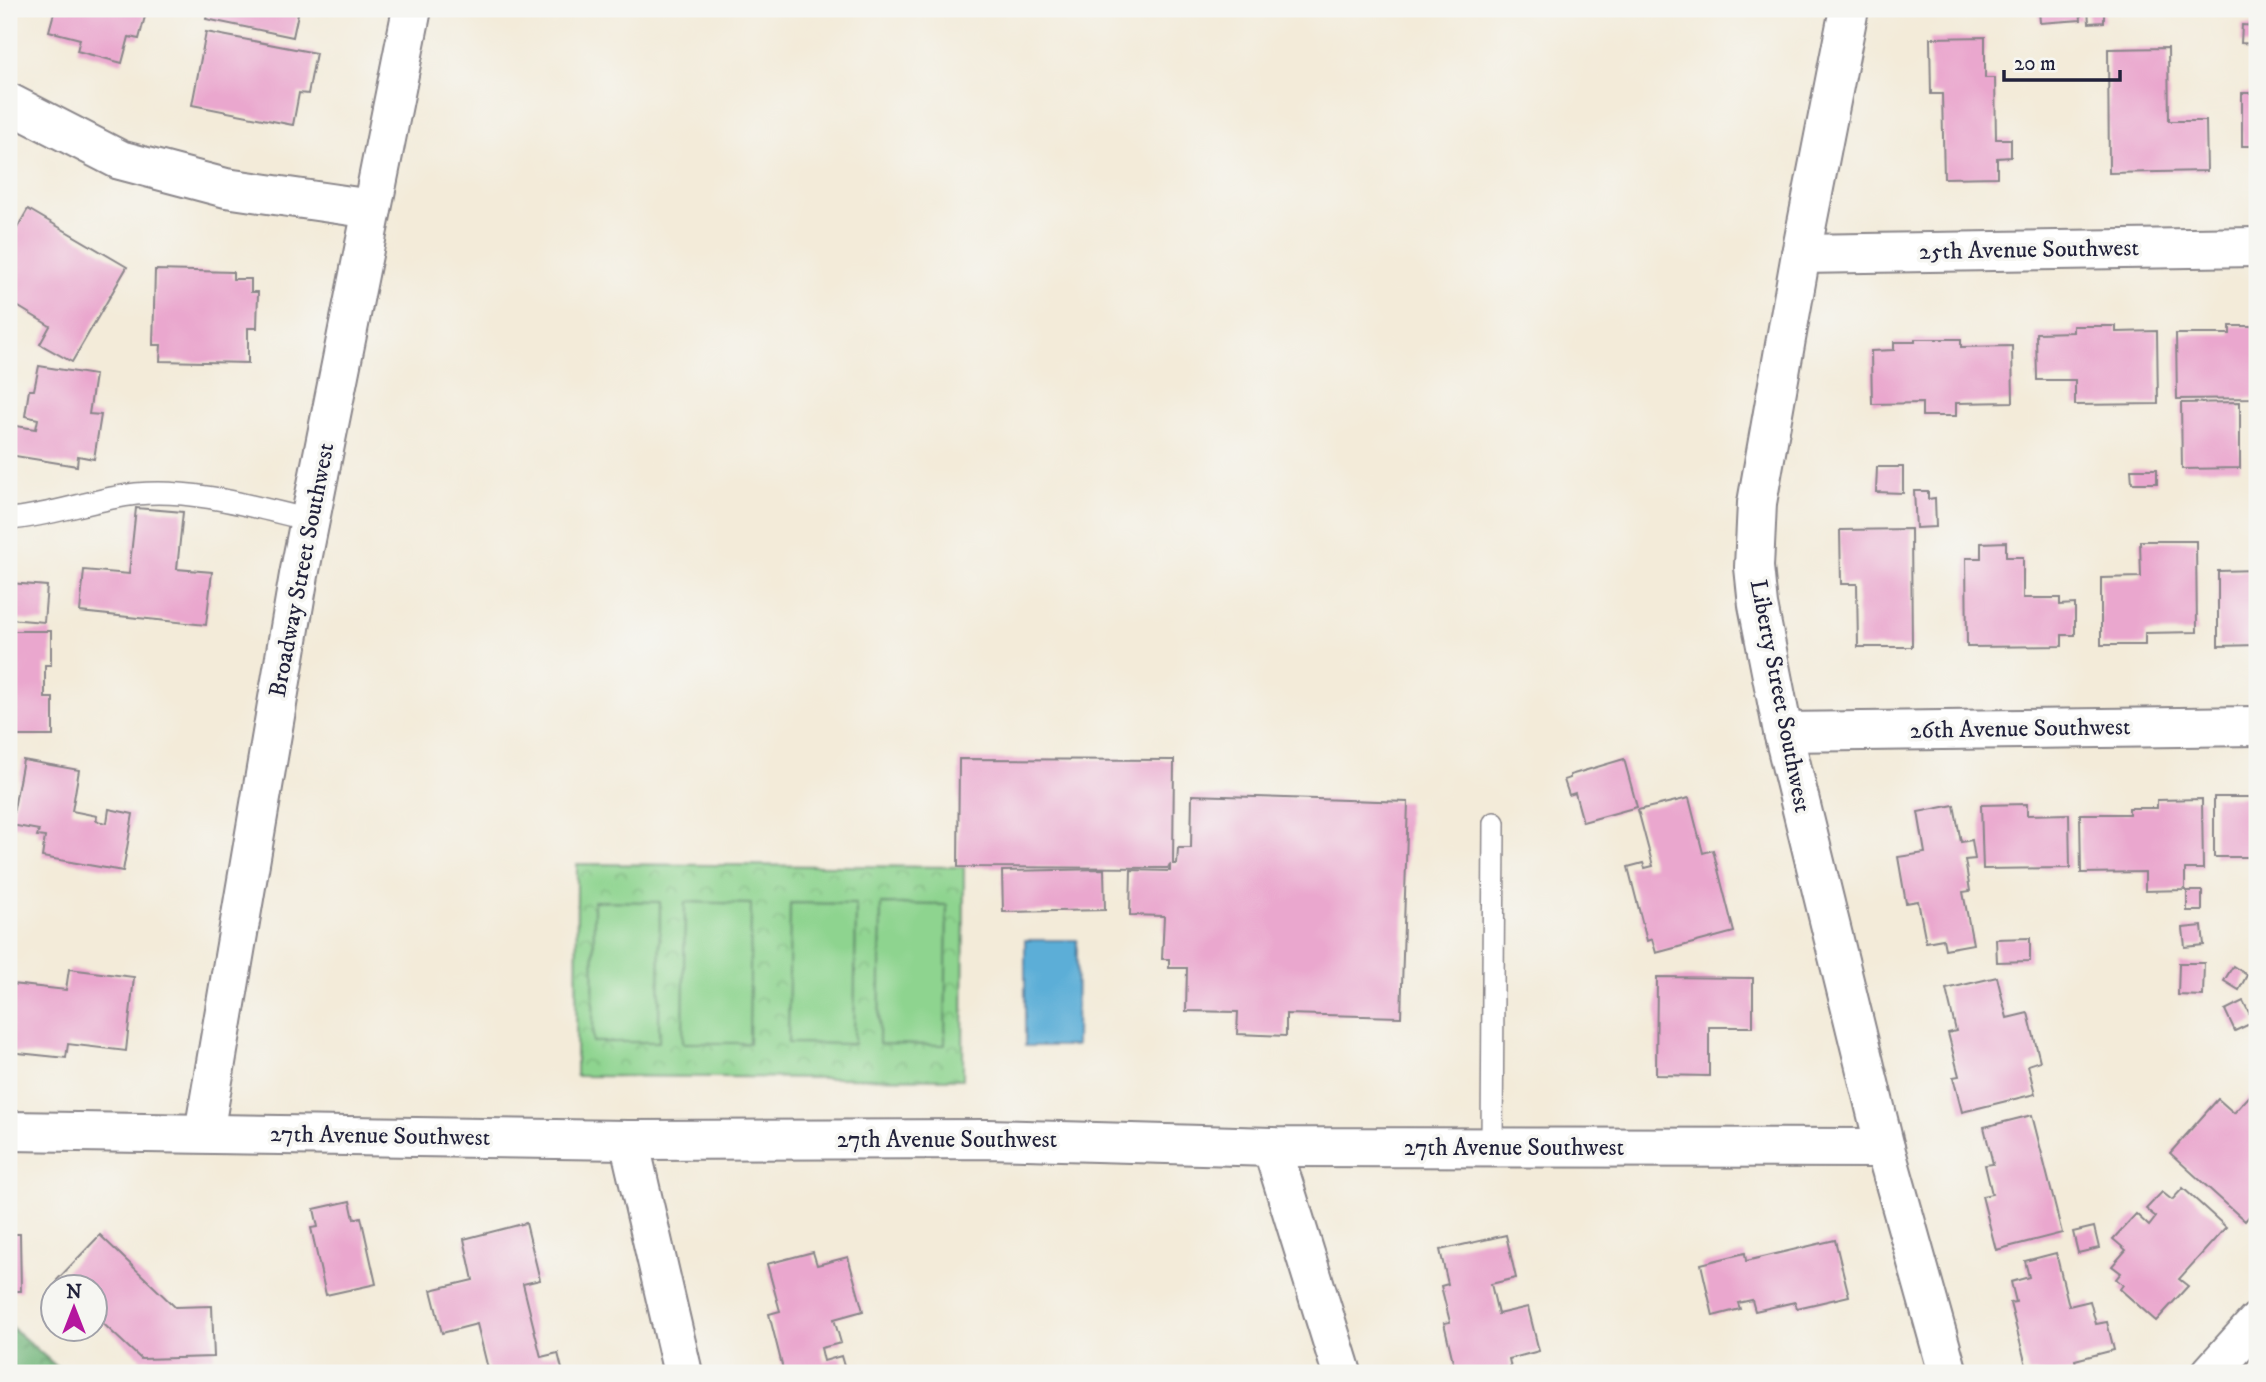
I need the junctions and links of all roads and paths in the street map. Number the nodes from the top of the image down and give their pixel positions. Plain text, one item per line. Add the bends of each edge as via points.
1 (412, 9) edge
2 (1849, 9) edge
3 (9, 103) edge
4 (372, 209) junction
5 (2257, 247) edge
6 (1801, 254) junction
7 (9, 519) edge
8 (310, 520) junction
9 (2257, 726) edge
10 (1783, 732) junction
11 (1494, 823) dead end
12 (9, 1131) edge
13 (204, 1133) junction
14 (629, 1140) junction
15 (1272, 1147) junction
16 (1885, 1147) junction
17 (1492, 1149) junction
18 (2257, 1322) edge
19 (683, 1373) edge
20 (1342, 1373) edge
21 (1948, 1373) edge
22 (2211, 1373) edge

1 - 4 street, Broadway Street Southwest
2 - 6 street, Liberty Street Southwest
3 - 4 street via 120,160 226,188
4 - 8 street, Broadway Street Southwest
5 - 6 street, 25th Avenue Southwest
6 - 10 street, Liberty Street Southwest via 1754,533 1758,605
7 - 8 lane via 169,493
8 - 13 street, Broadway Street Southwest
9 - 10 street, 26th Avenue Southwest
10 - 16 street, Liberty Street Southwest
11 - 17 lane
12 - 13 street, 27th Avenue Southwest
13 - 14 street, 27th Avenue Southwest
14 - 15 street, 27th Avenue Southwest via 986,1139
14 - 19 street
15 - 17 street, 27th Avenue Southwest
15 - 20 street
16 - 17 street, 27th Avenue Southwest
16 - 21 street, Liberty Street Southwest
18 - 22 street

